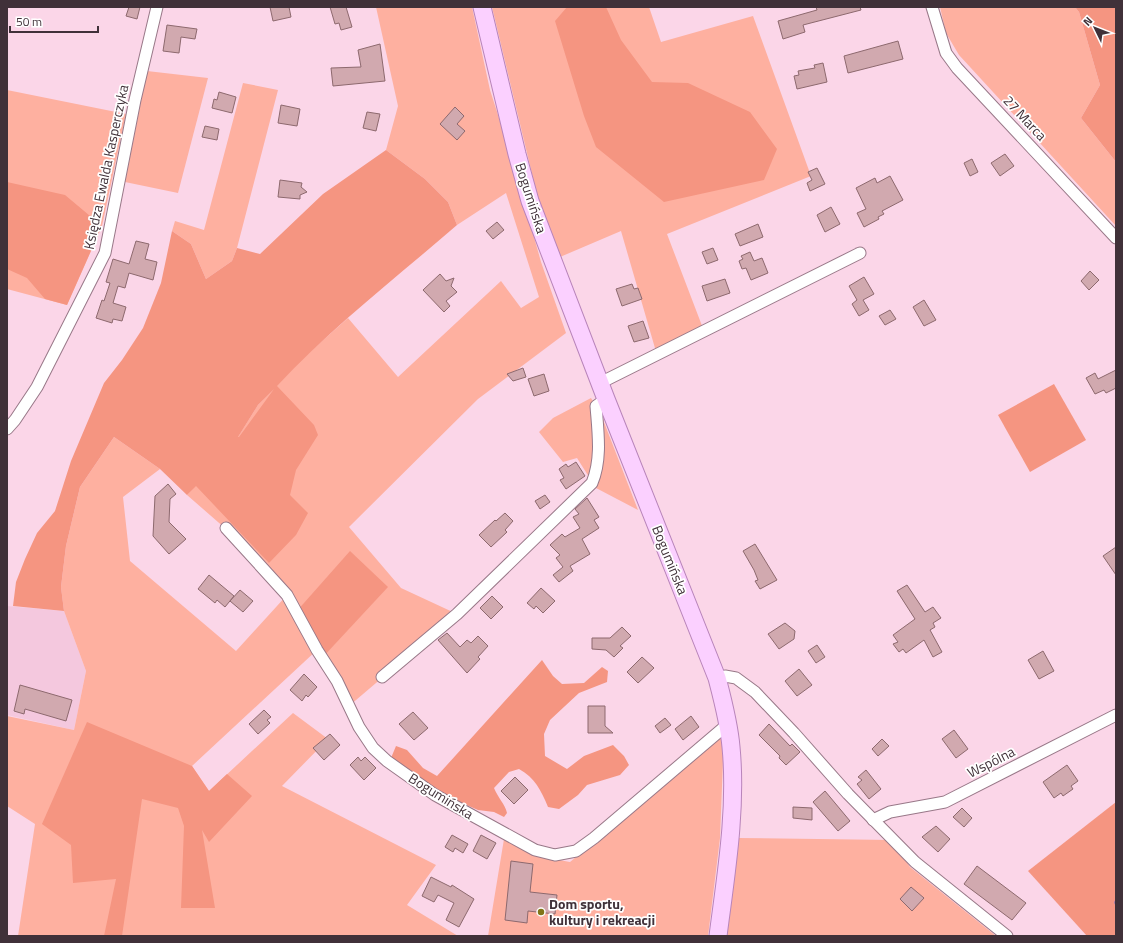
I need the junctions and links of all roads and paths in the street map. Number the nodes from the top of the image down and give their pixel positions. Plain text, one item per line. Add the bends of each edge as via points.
1 (157, 7) edge
2 (482, 7) edge
3 (932, 7) edge
4 (1116, 238) edge
5 (860, 254) dead end
6 (600, 383) junction
7 (606, 399) junction
8 (7, 429) edge
9 (226, 528) dead end
10 (382, 677) dead end
11 (716, 678) junction
12 (1116, 716) edge
13 (728, 724) junction
14 (873, 820) junction
15 (718, 936) edge
16 (1007, 936) edge

1 - 8 street, Księdza Ewalda Kasperczyka via 105,253 37,387
2 - 6 main road, Bogumińska via 530,201
3 - 4 street, 27 Marca via 946,53 957,68
5 - 6 street
6 - 7 main road, Bogumińska
7 - 10 street via 596,406 599,451 592,483 457,614
7 - 11 main road, Bogumińska
9 - 13 street, Bogumińska via 287,596 373,748 435,795 535,850 555,855 576,851
11 - 13 main road, Bogumińska
11 - 14 street via 736,678 755,692
12 - 14 street, Wspólna via 945,802 890,812
13 - 15 main road, Bogumińska via 732,748 733,804
14 - 16 street via 915,862

